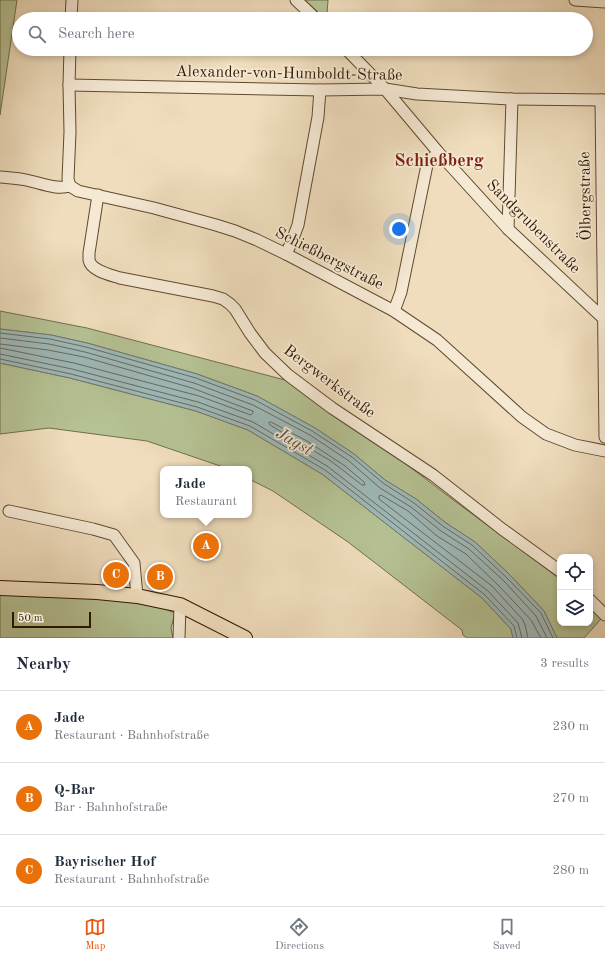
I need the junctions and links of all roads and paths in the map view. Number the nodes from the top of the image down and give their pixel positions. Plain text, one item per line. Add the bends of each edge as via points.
1 (72, 0) edge
2 (296, 0) edge
3 (574, 0) edge
4 (605, 2) edge
5 (71, 12) edge
6 (309, 12) edge
7 (70, 56) edge
8 (353, 56) edge
9 (69, 85) junction
10 (385, 89) junction
11 (320, 90) junction
12 (512, 99) junction
13 (603, 100) edge
14 (438, 152) junction
15 (0, 177) edge
16 (70, 186) junction
17 (98, 195) junction
18 (508, 229) junction
19 (286, 254) junction
20 (394, 310) junction
21 (604, 324) edge
22 (605, 437) edge
23 (605, 451) edge
24 (9, 511) dead end
25 (557, 569) edge
26 (0, 588) edge
27 (137, 596) junction
28 (593, 603) edge
29 (180, 605) junction
30 (605, 615) edge
31 (179, 638) edge
32 (245, 638) edge

1 - 5 street
2 - 6 street
3 - 4 street
7 - 9 street
8 - 10 street, Sandgrubenstraße
9 - 11 street, Alexander-von-Humboldt-Straße
9 - 16 street
10 - 11 street, Alexander-von-Humboldt-Straße
10 - 12 street, Alexander-von-Humboldt-Straße via 417,94
10 - 14 street, Sandgrubenstraße
11 - 19 street via 318,117 298,225
12 - 13 street, Alexander-von-Humboldt-Straße
12 - 18 street
13 - 21 street, Ölbergstraße
14 - 18 street, Sandgrubenstraße
14 - 20 street via 427,165 401,292
15 - 16 street, Schießbergstraße via 55,188
16 - 17 street, Schießbergstraße via 78,191
17 - 19 street, Schießbergstraße via 216,225
17 - 25 street, Bergwerkstraße via 89,260 95,268 120,278 223,299 235,309 265,353 288,375 332,408 433,475
18 - 21 street, Sandgrubenstraße
19 - 20 street, Schießbergstraße
20 - 23 street, Schießbergstraße via 436,340 522,417 546,434 575,445
21 - 22 street, Ölbergstraße
24 - 27 street via 114,535 134,563
26 - 27 main road
27 - 29 main road
28 - 30 street
29 - 31 street
29 - 32 main road

